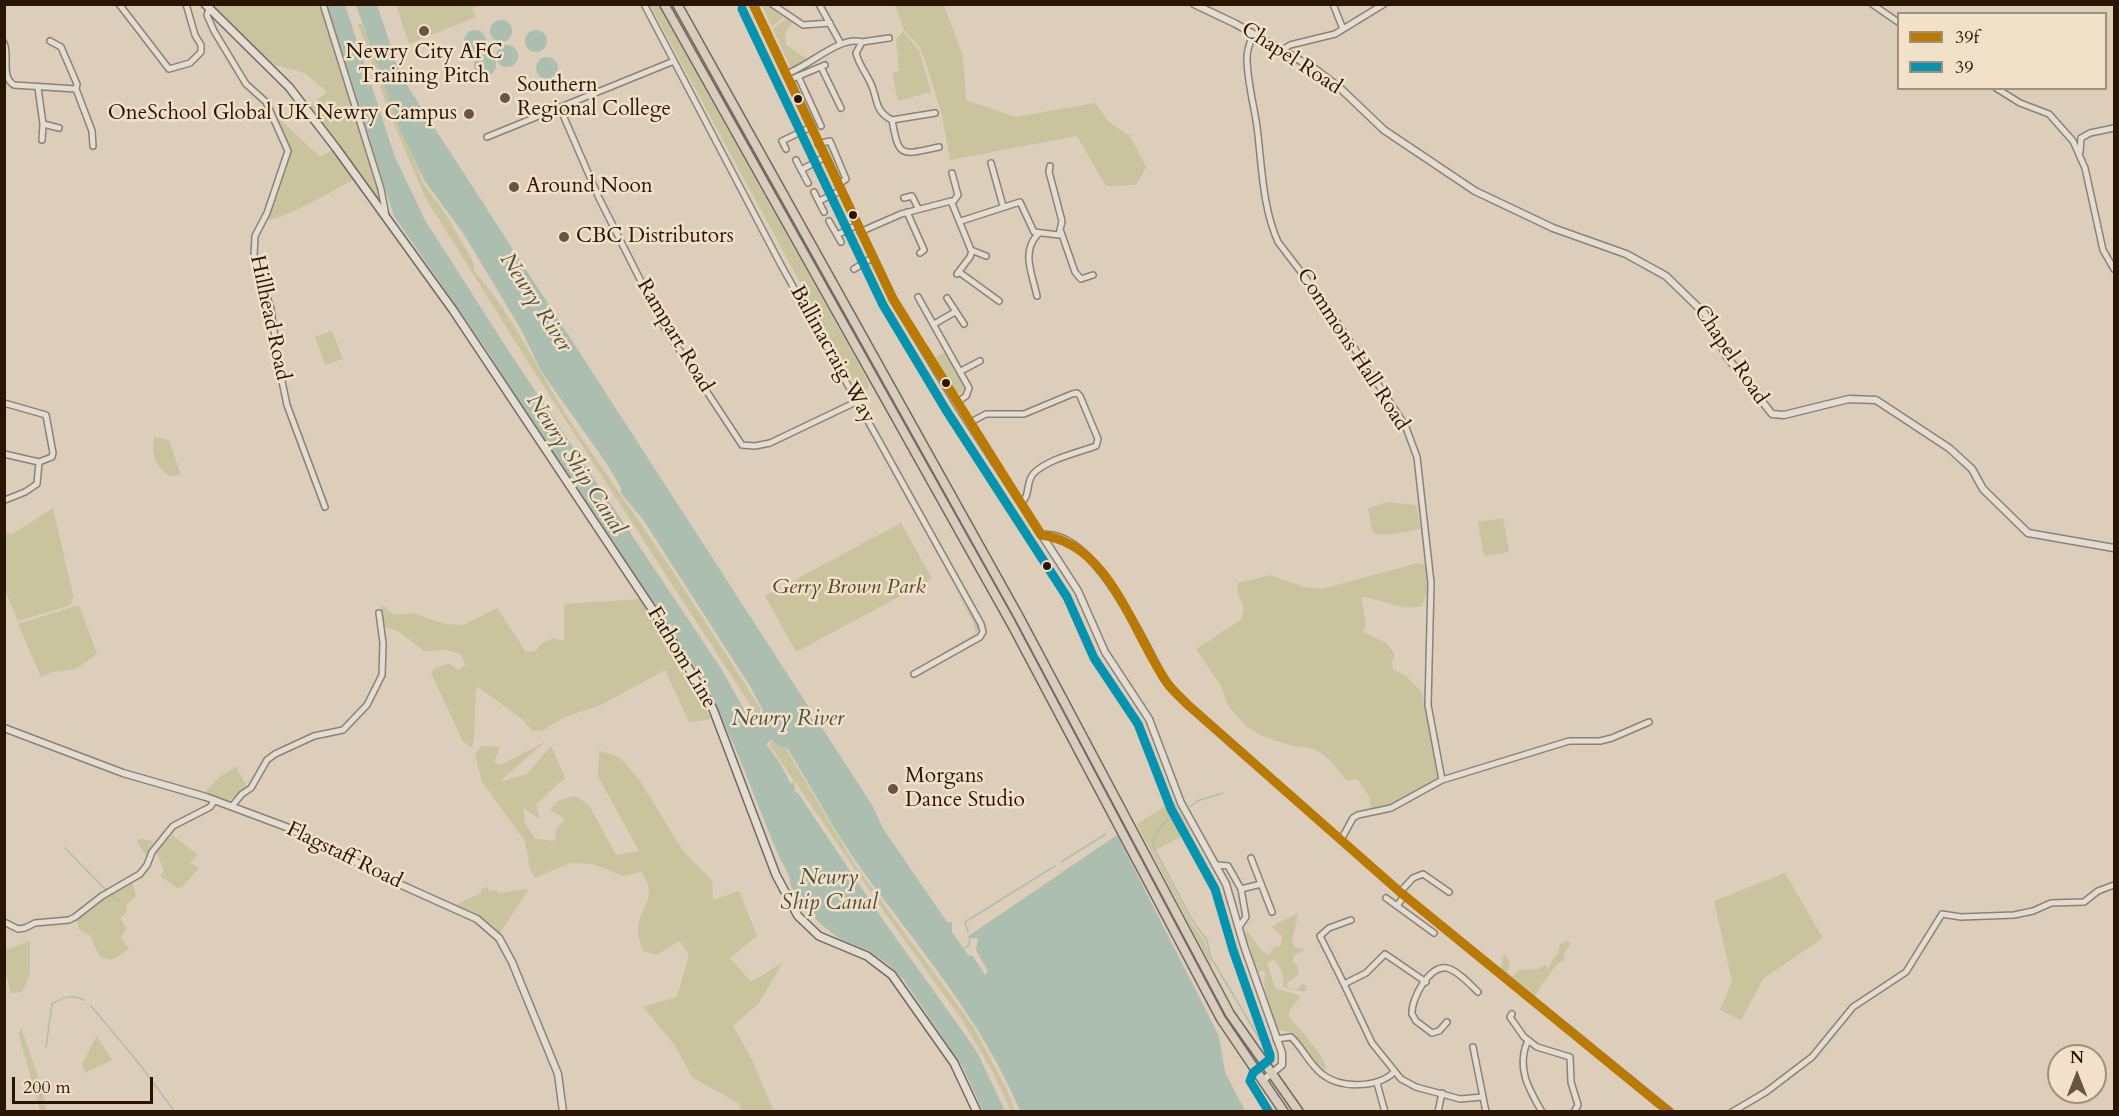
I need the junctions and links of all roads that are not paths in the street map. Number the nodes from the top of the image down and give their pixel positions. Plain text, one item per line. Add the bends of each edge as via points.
1 (118, 4) edge
2 (186, 4) edge
3 (323, 4) edge
4 (644, 4) edge
5 (664, 4) edge
6 (677, 4) edge
7 (753, 4) edge
8 (772, 4) edge
9 (819, 4) edge
10 (1194, 4) edge
11 (1333, 4) edge
12 (1384, 4) edge
13 (1872, 4) edge
14 (207, 7) edge
15 (1897, 21) edge
16 (830, 23) junction
17 (1343, 29) junction
18 (1254, 35) junction
19 (889, 38) dead end
20 (51, 41) dead end
21 (862, 42) junction
22 (4, 43) edge
23 (841, 44) junction
24 (1281, 51) junction
25 (674, 61) junction
26 (798, 76) junction
27 (788, 77) junction
28 (38, 88) junction
29 (76, 88) junction
30 (1999, 90) edge
31 (560, 108) junction
32 (841, 108) dead end
33 (935, 113) dead end
34 (892, 120) junction
35 (43, 124) junction
36 (821, 126) dead end
37 (811, 127) junction
38 (60, 128) dead end
39 (2115, 128) edge
40 (487, 137) dead end
41 (42, 140) dead end
42 (819, 144) junction
43 (93, 146) dead end
44 (939, 147) dead end
45 (786, 149) dead end
46 (2080, 153) junction
47 (825, 157) junction
48 (796, 160) dead end
49 (991, 162) dead end
50 (1050, 166) dead end
51 (801, 170) junction
52 (952, 173) dead end
53 (808, 183) dead end
54 (839, 188) junction
55 (381, 189) junction
56 (814, 192) dead end
57 (370, 195) junction
58 (904, 198) dead end
59 (819, 201) junction
60 (953, 202) junction
61 (1003, 206) junction
62 (918, 208) junction
63 (824, 212) dead end
64 (907, 212) junction
65 (386, 216) junction
66 (829, 221) dead end
67 (961, 221) junction
68 (857, 225) junction
69 (1061, 231) junction
70 (860, 232) junction
71 (1038, 234) junction
72 (837, 235) junction
73 (841, 242) dead end
74 (972, 251) junction
75 (920, 253) dead end
76 (986, 256) dead end
77 (872, 258) junction
78 (854, 269) dead end
79 (2115, 269) edge
80 (1093, 276) dead end
81 (1036, 296) dead end
82 (918, 297) dead end
83 (947, 298) dead end
84 (999, 301) dead end
85 (955, 312) junction
86 (934, 324) junction
87 (964, 324) dead end
88 (980, 361) dead end
89 (961, 371) junction
90 (858, 401) junction
91 (4, 403) edge
92 (956, 404) junction
93 (969, 423) junction
94 (4, 454) edge
95 (39, 462) junction
96 (4, 500) edge
97 (1021, 503) junction
98 (325, 507) dead end
99 (1041, 535) junction
100 (2115, 548) edge
101 (379, 613) dead end
102 (914, 674) dead end
103 (1649, 722) dead end
104 (4, 728) edge
105 (1442, 780) junction
106 (215, 800) junction
107 (232, 806) junction
108 (1341, 840) junction
109 (1251, 858) dead end
110 (1218, 865) junction
111 (1261, 884) junction
112 (2115, 885) edge
113 (1241, 889) junction
114 (1449, 892) dead end
115 (1402, 894) junction
116 (1386, 898) dead end
117 (1397, 906) junction
118 (1272, 912) dead end
119 (1351, 920) dead end
120 (4, 922) edge
121 (1239, 927) junction
122 (1434, 933) dead end
123 (1426, 982) junction
124 (1344, 984) junction
125 (1478, 992) dead end
126 (1503, 1011) dead end
127 (1447, 1022) dead end
128 (1276, 1039) junction
129 (1528, 1040) junction
130 (1473, 1047) dead end
131 (1394, 1072) junction
132 (1271, 1075) junction
133 (1262, 1082) junction
134 (1377, 1083) junction
135 (1442, 1093) junction
136 (1451, 1097) junction
137 (1482, 1097) junction
138 (1449, 1105) dead end
139 (1576, 1109) edge
140 (1585, 1109) dead end
141 (563, 1112) edge
142 (977, 1112) edge
143 (1284, 1112) edge
144 (1299, 1112) edge
145 (1385, 1112) edge
146 (1438, 1112) edge
147 (1486, 1112) edge
148 (1542, 1112) edge
149 (1670, 1112) edge
150 (1732, 1112) edge

1 - 2 street via 170,69 190,63 201,52
3 - 55 street, Fathom Line
4 - 25 street, Ballinacraig Way
5 - 133 highway via 1011,623 1221,1019
6 - 132 highway via 1018,617 1230,1014
7 - 27 street
8 - 16 street via 803,25
9 - 16 street
10 - 18 street, Chapel Road
11 - 17 street
12 - 17 street
13 - 15 street
14 - 57 main road via 289,87
14 - 98 street, Hillhead Road via 214,31 246,84 266,102 288,151 267,215 255,236 254,256 271,309 287,405
16 - 23 street
17 - 24 street
18 - 24 street, Chapel Road
18 - 105 street, Commons Hall Road via 1247,56 1248,70 1261,177 1273,232 1405,425 1417,457 1431,583 1428,705
19 - 21 street
20 - 29 street via 61,47
21 - 23 street
21 - 34 street via 856,53 858,61 872,86 878,110
22 - 28 street via 9,82
23 - 27 street
24 - 100 street, Chapel Road via 1315,69 1384,130 1475,191 1554,228 1626,254 1666,276 1705,314 1727,357 1772,414 1784,415 1849,399 1876,400 1949,448 1972,469 1983,489 2028,533
25 - 31 street
25 - 90 street, Ballinacraig Way
26 - 27 street
26 - 32 street via 823,66
26 - 36 street
27 - 37 street
28 - 29 street
28 - 35 street
29 - 43 street via 92,131
30 - 46 street via 2049,114
31 - 40 street
31 - 90 street, Rampart Road via 599,198 663,325 742,445 770,443
33 - 34 street
34 - 44 street via 895,143 904,151
35 - 38 street
35 - 41 street
37 - 42 street
37 - 45 street via 782,141
39 - 46 street via 2081,138
42 - 47 street
42 - 54 street via 830,141 834,148 846,179
46 - 79 street via 2103,250
47 - 51 street
47 - 54 street
48 - 51 street
49 - 61 street
50 - 69 street
51 - 53 street
52 - 60 street via 958,195
54 - 59 street
54 - 68 street
55 - 57 street
55 - 65 street, Fathom Line
56 - 59 street
57 - 65 main road
58 - 62 street via 912,196
59 - 63 street
60 - 62 street
60 - 67 street
61 - 67 street
61 - 71 street via 1020,202 1031,228
62 - 64 street
64 - 70 street
64 - 75 street via 921,240 924,250
65 - 142 main road, Fathom Line via 697,678 733,757 776,875 798,916 819,936 867,956 892,975 954,1063
66 - 72 street
67 - 74 street
68 - 70 street
68 - 72 street
69 - 71 street via 1058,236
69 - 80 street via 1075,273 1081,279
70 - 77 street
71 - 81 street via 1029,243 1027,254
72 - 73 street
74 - 76 street
74 - 84 street via 958,273
77 - 78 street
77 - 92 street
82 - 86 street
83 - 85 street
85 - 86 street
85 - 87 street
86 - 89 street
88 - 89 street
89 - 92 street via 969,392
90 - 102 street, Ballinacraig Way via 983,628 980,637
91 - 95 street via 46,415 53,453
92 - 93 street
93 - 97 street
93 - 97 street via 986,414 1024,414 1072,394 1080,396 1098,439 1095,446 1041,468 1032,475
94 - 95 street
95 - 96 street via 37,484
97 - 99 street
99 - 108 street via 1063,539 1090,559 1118,594 1170,688
99 - 110 street via 1087,607 1105,652 1149,719 1181,803
101 - 107 street via 382,675 367,705 343,730 314,736 274,754 251,788
103 - 105 street via 1612,738 1569,741
104 - 106 street, Flagstaff Road via 123,774
105 - 108 street via 1399,805 1358,815
106 - 107 street, Flagstaff Road
106 - 120 street via 210,807 173,826 140,874 75,917 18,929
107 - 141 street, Flagstaff Road via 289,828 477,919 495,934 507,950 551,1054 561,1087
108 - 115 street
109 - 111 street
110 - 113 street via 1227,867
110 - 121 street
111 - 113 street
111 - 118 street
112 - 150 street via 2084,902 2051,903 2014,915 1942,914 1906,972 1853,1007 1812,1057
113 - 121 street via 1246,917
114 - 115 street via 1422,874 1413,878
115 - 117 street
115 - 149 street
116 - 117 street
117 - 122 street via 1425,931
119 - 124 street via 1320,936
121 - 128 street
123 - 124 street via 1385,954 1366,973
123 - 125 street via 1436,970 1449,969
123 - 127 street via 1413,1002 1413,1018 1432,1033
124 - 131 street via 1372,1043
126 - 129 street
128 - 132 street via 1283,1060
128 - 134 street via 1291,1037 1322,1074 1332,1080
129 - 139 street via 1540,1049 1570,1057
129 - 148 street via 1522,1053 1522,1068
130 - 137 street
131 - 134 street
131 - 135 street via 1411,1085
132 - 133 street
132 - 144 highway
133 - 143 highway
134 - 145 street
135 - 136 street
135 - 146 street
136 - 137 street
136 - 138 street
137 - 147 street
139 - 140 street

